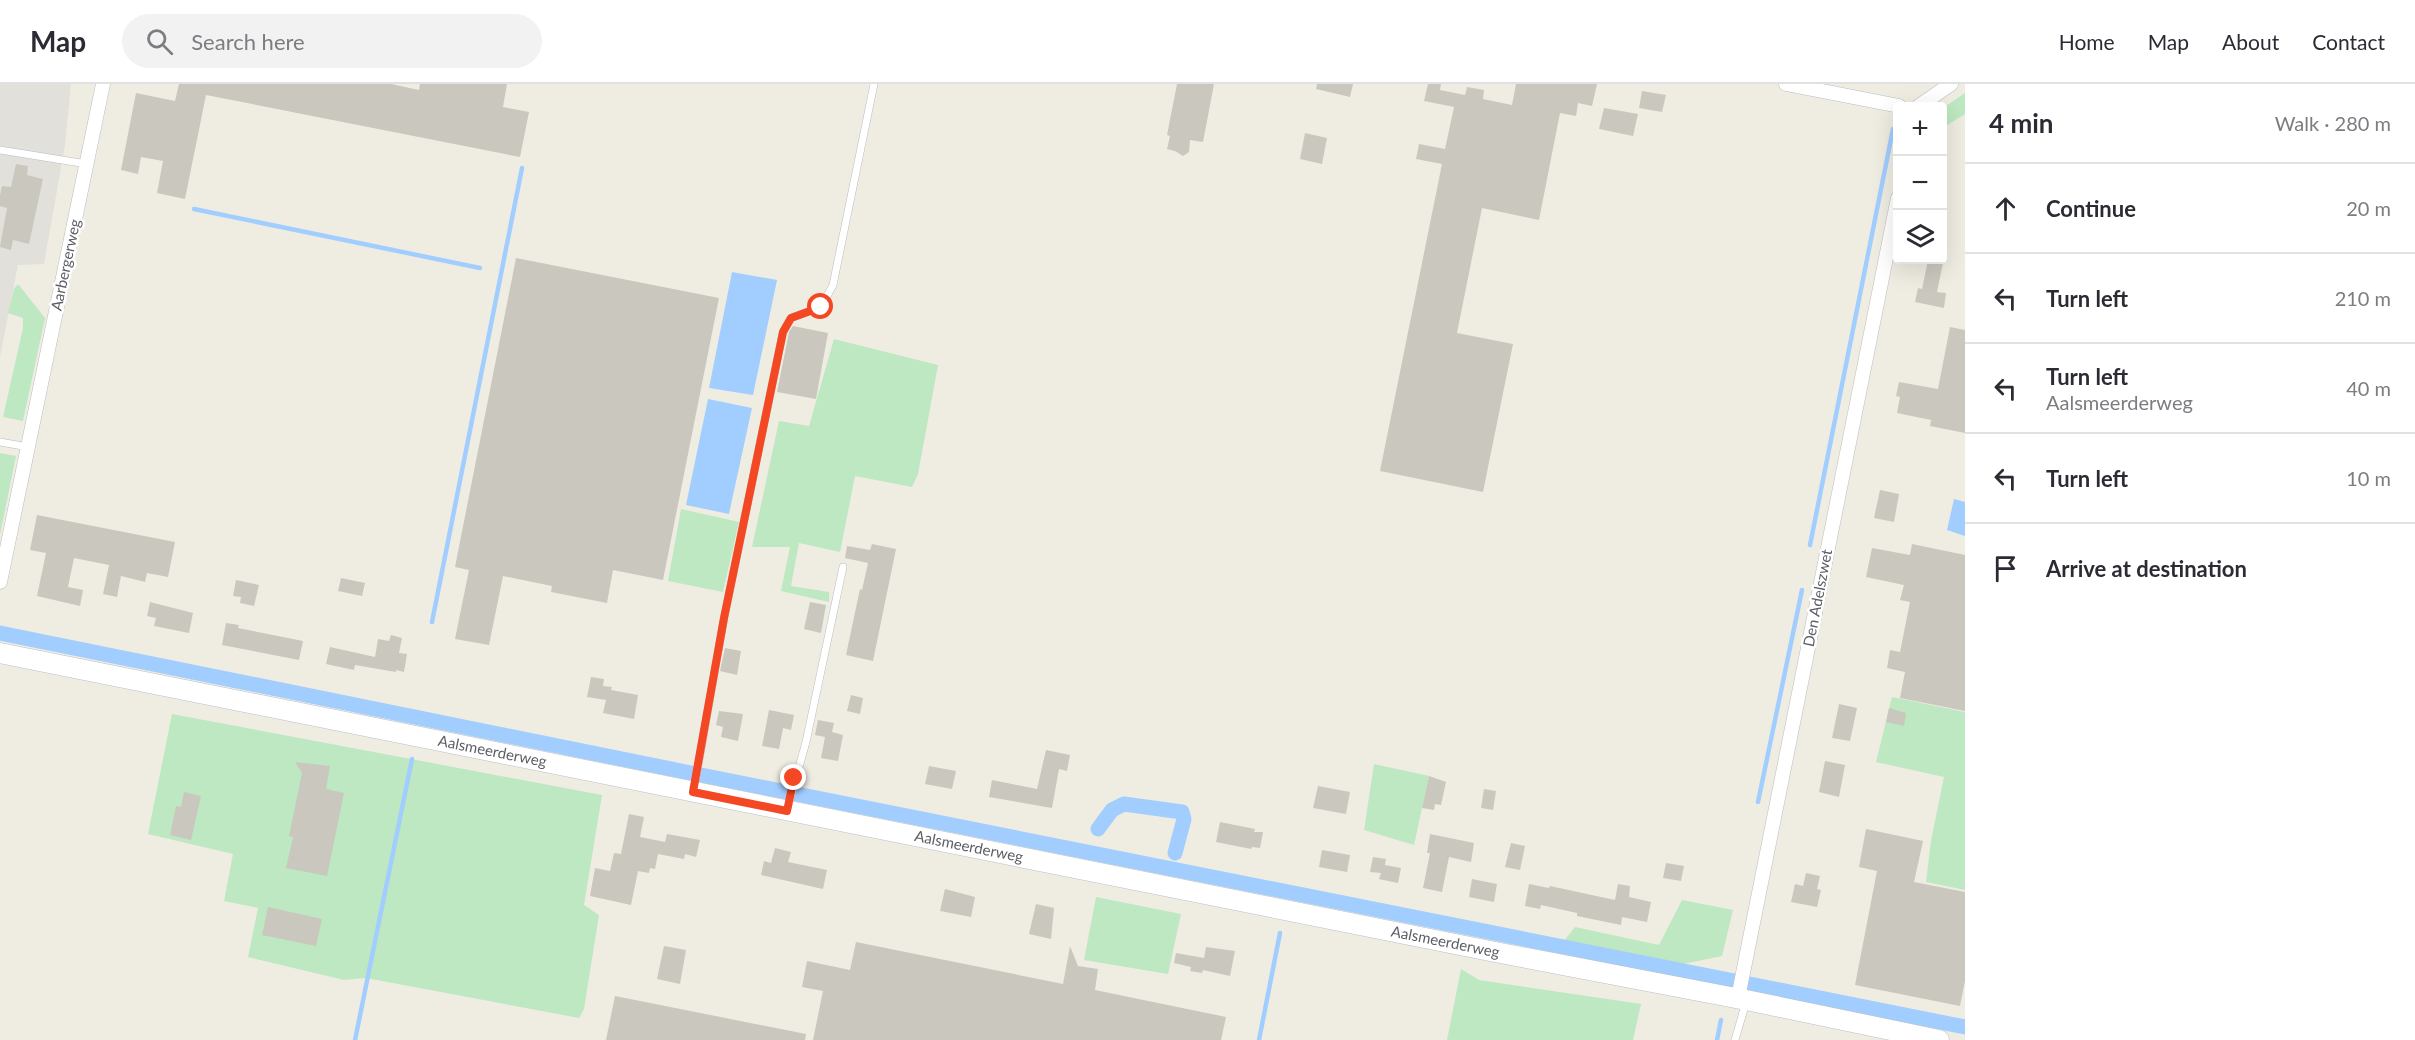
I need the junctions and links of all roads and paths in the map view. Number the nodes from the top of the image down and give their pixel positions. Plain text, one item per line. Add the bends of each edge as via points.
1 (103, 84) edge
2 (874, 84) edge
3 (1786, 84) edge
4 (1951, 84) edge
5 (1925, 102) edge
6 (1893, 105) edge
7 (0, 150) edge
8 (87, 164) junction
9 (1896, 210) edge
10 (0, 442) edge
11 (28, 447) junction
12 (843, 567) dead end
13 (0, 582) edge
14 (0, 653) edge
15 (694, 788) junction
16 (789, 803) junction
17 (1742, 989) junction
18 (1735, 1040) edge
19 (1939, 1040) edge

1 - 8 street, Aarbergerweg
2 - 15 lane via 832,285 821,307 791,318 783,332 724,618
3 - 6 street
4 - 5 street
7 - 8 lane
8 - 11 street, Aarbergerweg
9 - 17 street, Den Adelszwet
10 - 11 lane
11 - 13 street, Aarbergerweg
12 - 16 lane via 805,749
14 - 15 street, Aalsmeerderweg
15 - 16 street, Aalsmeerderweg
16 - 17 street, Aalsmeerderweg
17 - 18 lane
17 - 19 street, Aalsmeerderweg

